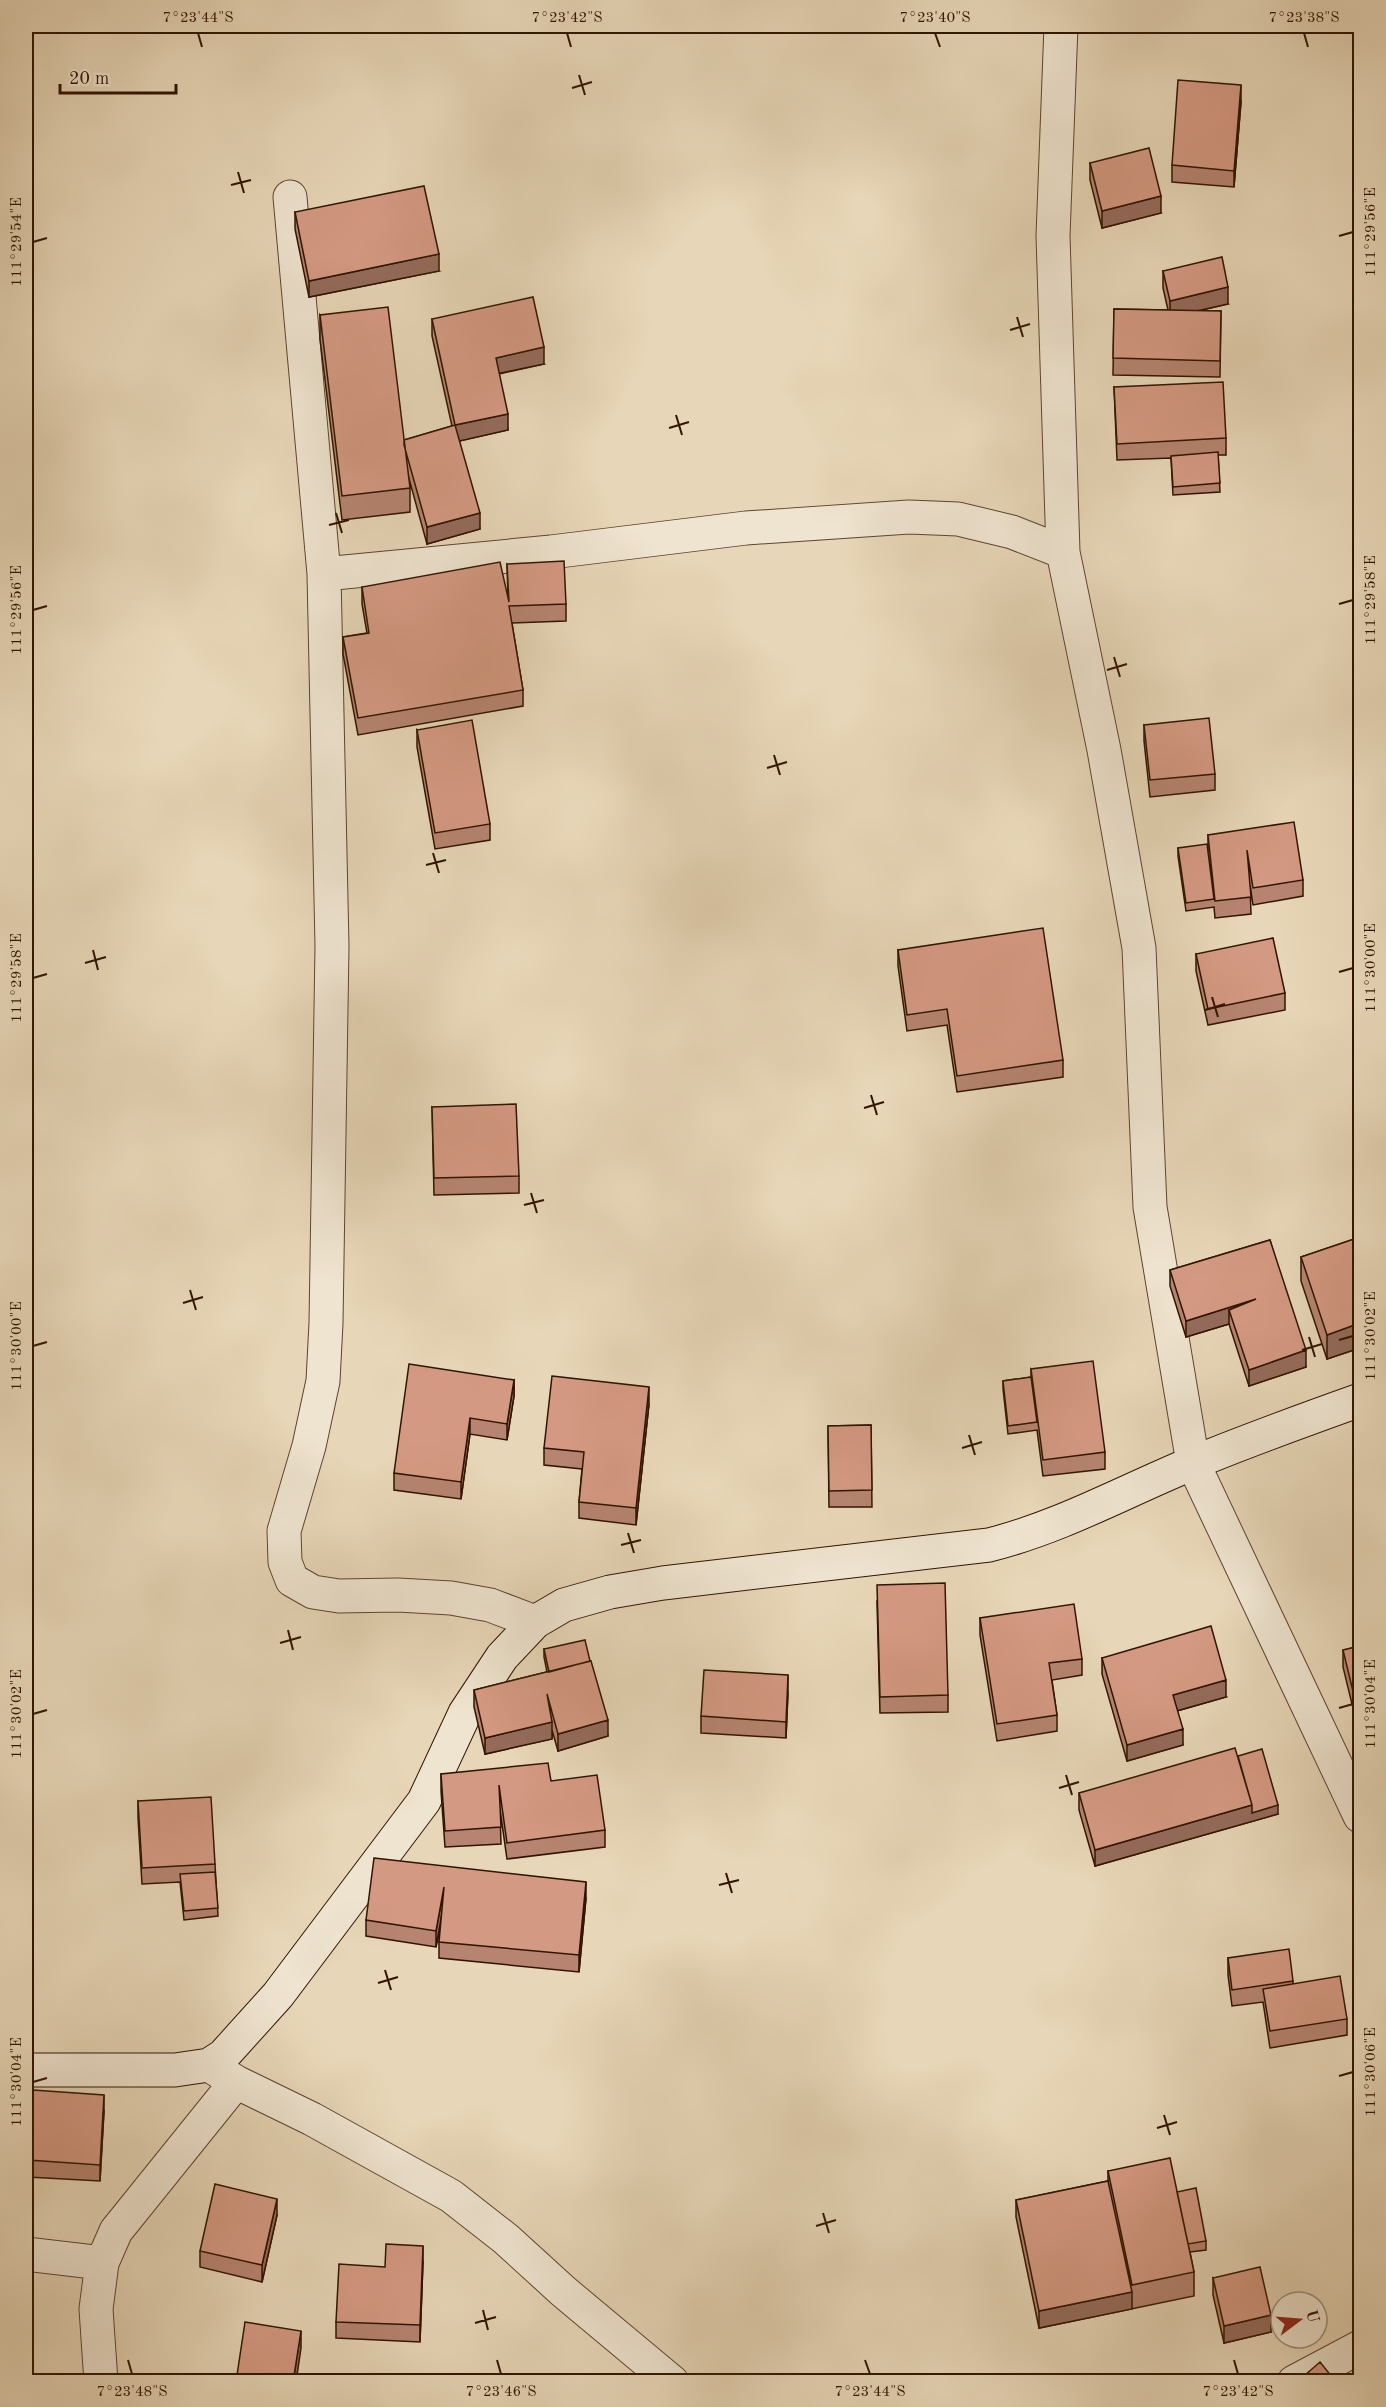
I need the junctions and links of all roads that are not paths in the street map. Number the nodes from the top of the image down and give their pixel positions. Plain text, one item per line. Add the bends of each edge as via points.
1 (1061, 26) edge
2 (290, 197) dead end
3 (1063, 552) junction
4 (324, 574) junction
5 (1360, 1400) edge
6 (1193, 1463) junction
7 (535, 1622) junction
8 (1360, 1816) edge
9 (209, 2065) junction
10 (26, 2070) edge
11 (236, 2082) junction
12 (26, 2254) edge
13 (102, 2263) junction
14 (1360, 2347) edge
15 (101, 2382) edge
16 (672, 2382) edge
17 (1294, 2382) edge

1 - 3 street via 1053,236
2 - 4 street
3 - 4 street via 1012,532 958,519 909,517 746,528
3 - 6 street via 1139,948 1150,1207
4 - 7 street via 332,946 326,1323 323,1381 285,1531 285,1562 292,1580 313,1592 451,1598 490,1605
5 - 6 street
6 - 7 street via 1057,1524 989,1545 610,1592 564,1605
6 - 8 street
7 - 9 street via 502,1657 465,1713 424,1801 278,1995 230,2049
9 - 10 street via 175,2070
9 - 11 street
11 - 13 street via 116,2230
11 - 16 street via 451,2196
12 - 13 street
13 - 15 street via 96,2309
14 - 17 street

